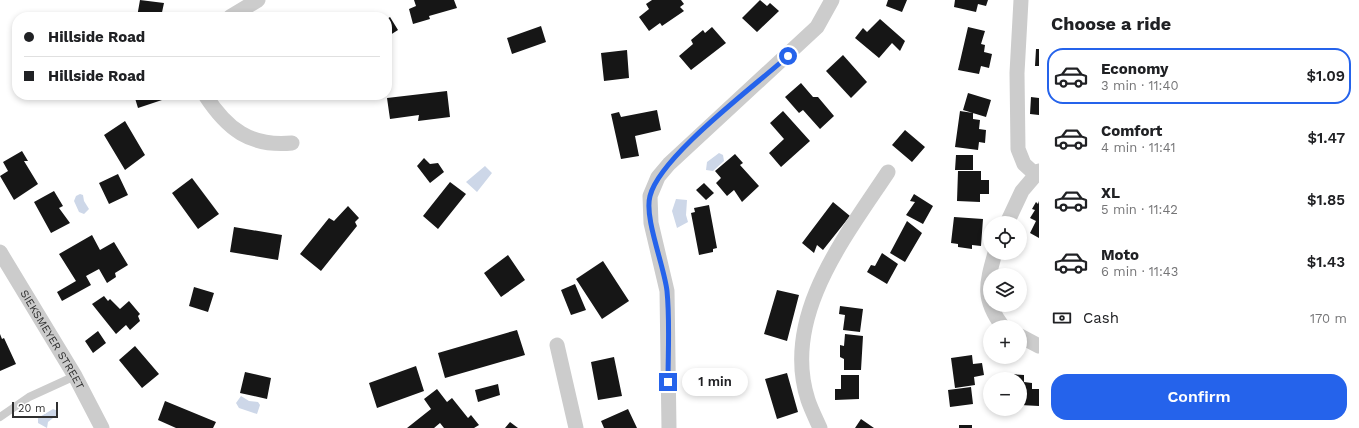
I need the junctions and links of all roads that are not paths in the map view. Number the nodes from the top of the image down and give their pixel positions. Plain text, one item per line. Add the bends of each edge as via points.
1 (258, 0) edge
2 (832, 0) edge
3 (1021, 0) edge
4 (238, 12) edge
5 (208, 100) edge
6 (292, 143) dead end
7 (888, 172) dead end
8 (1037, 173) edge
9 (1010, 216) edge
10 (0, 252) edge
11 (993, 260) edge
12 (998, 320) edge
13 (1027, 340) edge
14 (557, 345) dead end
15 (1039, 346) edge
16 (75, 376) junction
17 (0, 417) edge
18 (102, 428) edge
19 (576, 428) edge
20 (669, 428) edge
21 (820, 428) edge

1 - 4 street
2 - 20 street via 818,27 669,164 658,177 650,196 651,223 667,291
3 - 8 street via 1018,149 1024,164
5 - 6 street via 218,115 236,131 261,142
7 - 21 street via 841,243 819,282 803,335 802,366 808,400
8 - 9 street via 1022,190
10 - 16 street, SIEKSMEYER STREET
11 - 12 street via 988,276 987,298
13 - 15 street
14 - 19 street
16 - 17 lane via 29,397
16 - 18 street, SIEKSMEYER STREET

